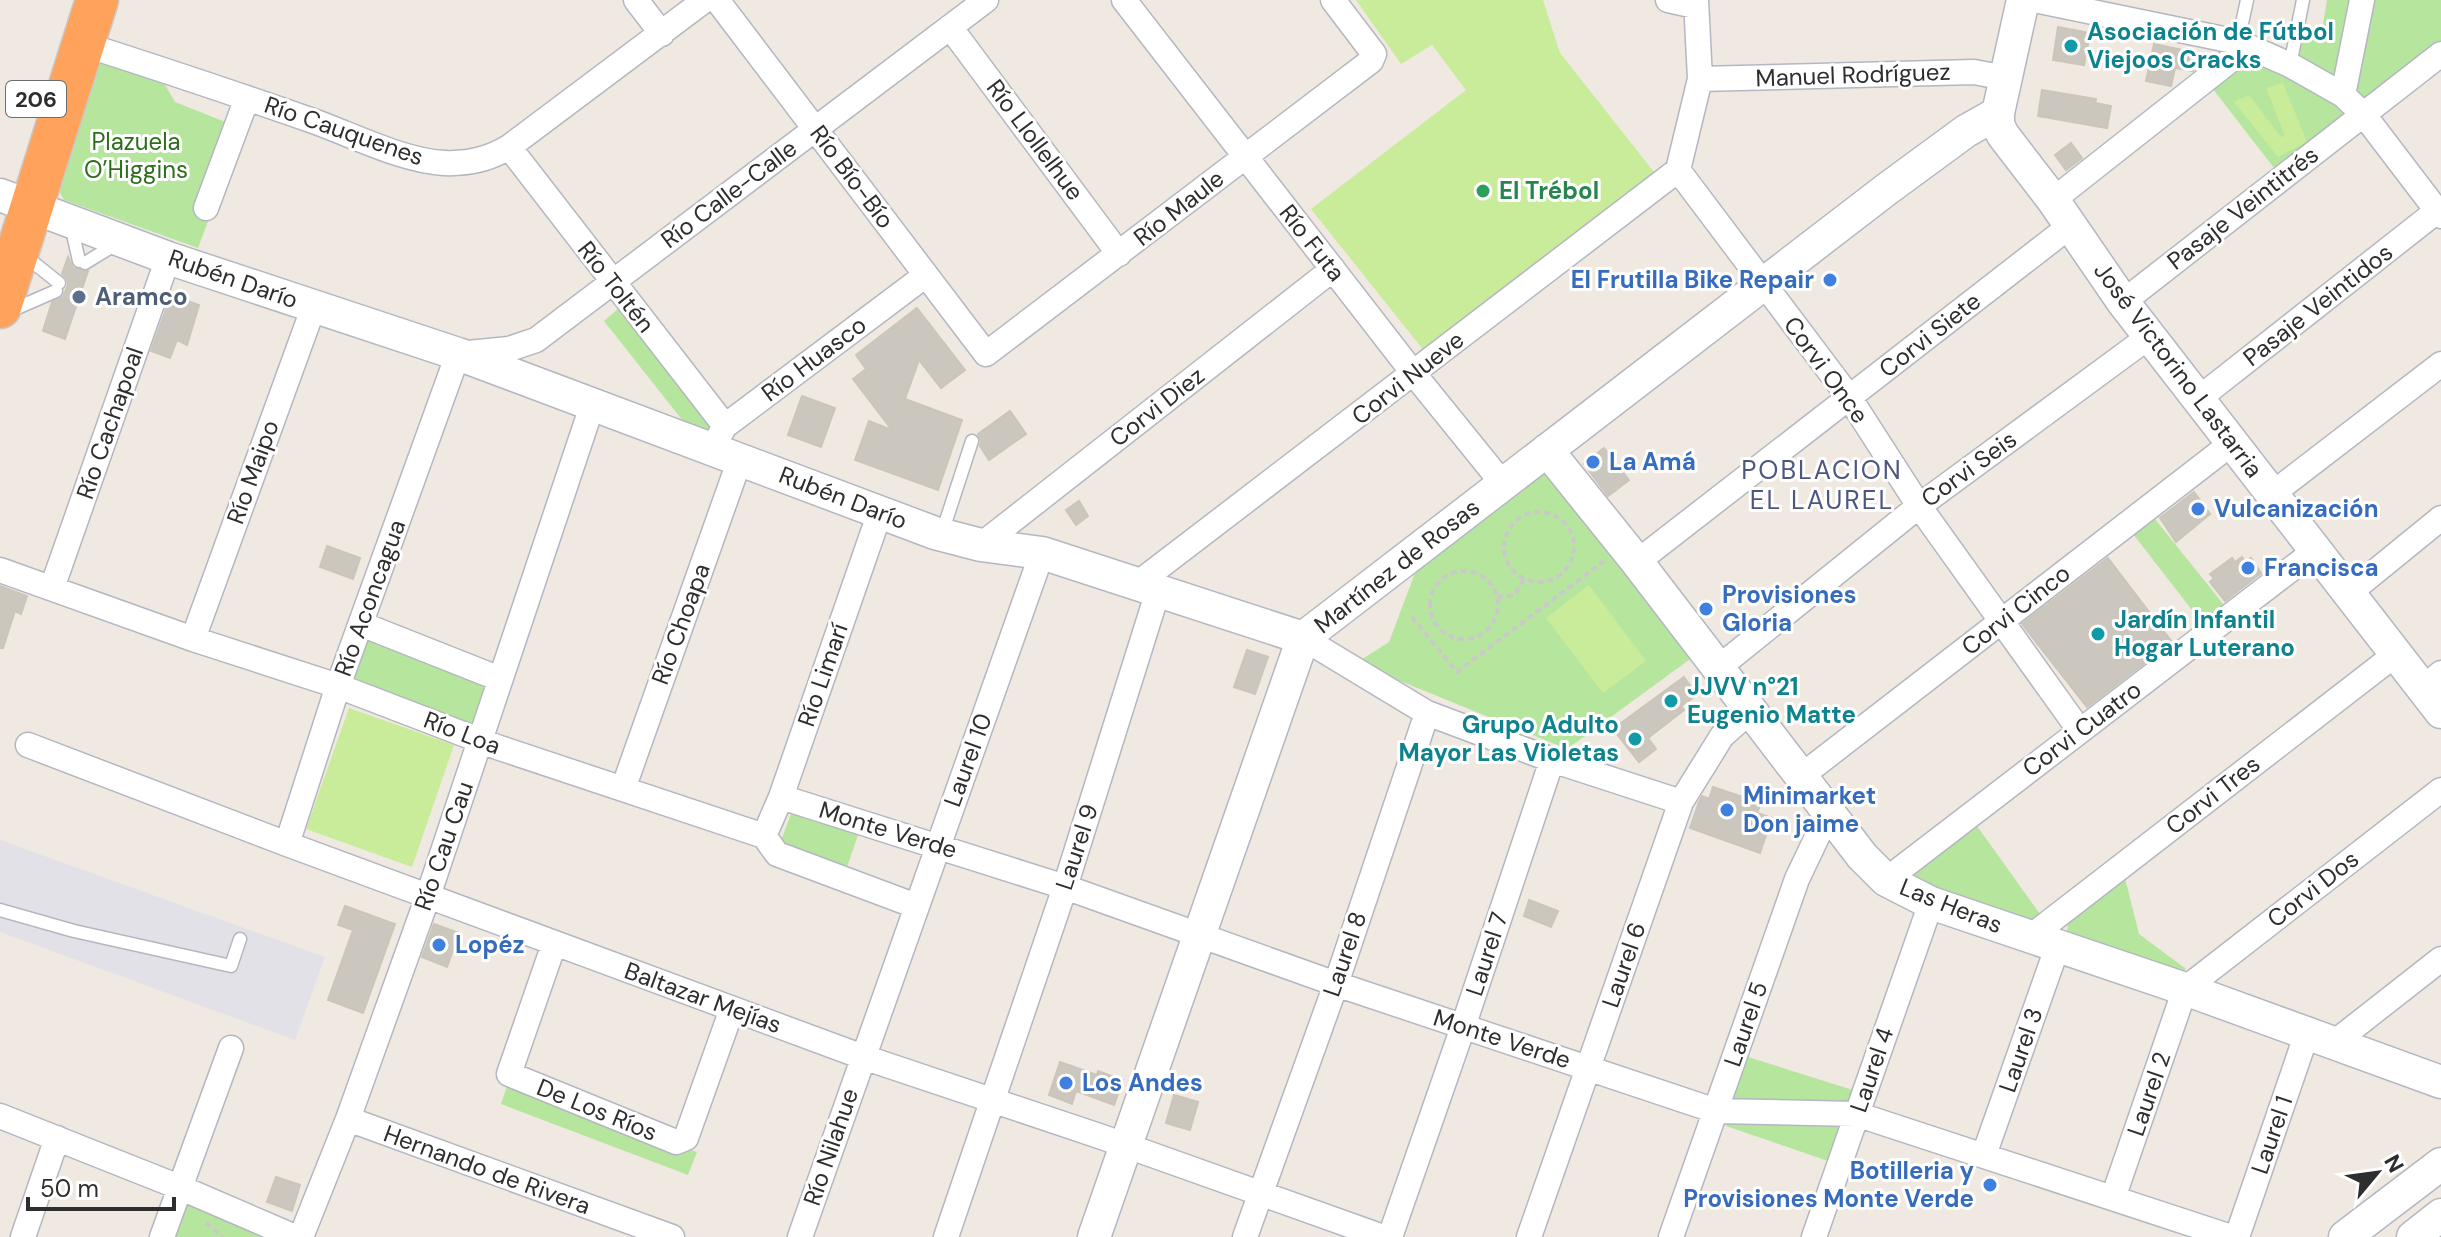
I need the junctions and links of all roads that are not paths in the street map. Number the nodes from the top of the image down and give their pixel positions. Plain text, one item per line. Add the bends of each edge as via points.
1 (67, 0) edge
2 (97, 0) edge
3 (636, 0) edge
4 (705, 0) edge
5 (717, 0) edge
6 (986, 0) edge
7 (1124, 0) edge
8 (1333, 0) edge
9 (1668, 0) edge
10 (2023, 0) edge
11 (2034, 0) edge
12 (2247, 0) edge
13 (2303, 0) edge
14 (2362, 0) edge
15 (1696, 3) edge
16 (950, 27) junction
17 (662, 34) junction
18 (2238, 42) junction
19 (83, 44) junction
20 (2441, 54) edge
21 (2290, 65) junction
22 (2006, 78) junction
23 (1700, 79) junction
24 (2343, 95) junction
25 (247, 98) junction
26 (1998, 113) junction
27 (2364, 115) junction
28 (815, 129) junction
29 (509, 147) junction
30 (1245, 157) junction
31 (1678, 170) junction
32 (206, 208) dead end
33 (2062, 213) junction
34 (2439, 213) edge
35 (21, 214) edge
36 (123, 241) junction
37 (1119, 254) junction
38 (168, 258) junction
39 (1333, 269) junction
40 (926, 275) junction
41 (612, 283) junction
42 (1763, 283) junction
43 (2123, 302) junction
44 (314, 306) junction
45 (0, 307) edge
46 (0, 316) edge
47 (2150, 336) junction
48 (458, 354) junction
49 (986, 354) joint
50 (2441, 364) edge
51 (1414, 374) junction
52 (1849, 397) junction
53 (2198, 399) junction
54 (592, 406) junction
55 (972, 441) dead end
56 (2232, 443) junction
57 (726, 445) junction
58 (1547, 450) junction
59 (2272, 494) junction
60 (1505, 498) junction
61 (1919, 506) junction
62 (880, 512) junction
63 (2441, 518) edge
64 (941, 534) junction
65 (981, 545) junction
66 (2316, 550) junction
67 (1042, 553) junction
68 (1622, 561) junction
69 (0, 570) edge
70 (52, 588) junction
71 (1148, 588) junction
72 (2349, 593) junction
73 (2000, 623) junction
74 (361, 624) junction
75 (1303, 638) junction
76 (193, 639) junction
77 (2396, 654) junction
78 (1718, 668) junction
79 (500, 679) junction
80 (338, 686) junction
81 (2435, 691) edge
82 (1750, 711) junction
83 (1427, 713) junction
84 (2080, 731) junction
85 (480, 739) junction
86 (28, 745) dead end
87 (1552, 760) junction
88 (1800, 777) junction
89 (623, 789) junction
90 (2441, 790) edge
91 (781, 797) junction
92 (1681, 802) junction
93 (1828, 814) junction
94 (764, 836) junction
95 (287, 844) junction
96 (937, 845) junction
97 (1886, 880) junction
98 (1065, 887) junction
99 (428, 896) junction
100 (1931, 903) junction
101 (916, 906) junction
102 (0, 910) edge
103 (1199, 936) junction
104 (240, 939) dead end
105 (2044, 941) junction
106 (554, 944) junction
107 (2441, 959) edge
108 (1336, 984) junction
109 (2185, 989) junction
110 (732, 1009) junction
111 (1463, 1027) junction
112 (2321, 1038) junction
113 (231, 1048) dead end
114 (863, 1057) junction
115 (1588, 1068) junction
116 (2441, 1082) edge
117 (994, 1102) junction
118 (1716, 1111) junction
119 (1856, 1114) junction
120 (0, 1116) edge
121 (348, 1119) junction
122 (57, 1138) junction
123 (1126, 1147) junction
124 (1984, 1155) junction
125 (2441, 1164) edge
126 (179, 1187) junction
127 (1259, 1194) junction
128 (2113, 1198) junction
129 (2441, 1215) edge
130 (668, 1236) edge
131 (23, 1237) edge
132 (162, 1237) edge
133 (298, 1237) edge
134 (800, 1237) edge
135 (946, 1237) edge
136 (1094, 1237) edge
137 (1245, 1237) edge
138 (1383, 1237) edge
139 (1390, 1237) edge
140 (1529, 1237) edge
141 (1671, 1237) edge
142 (1814, 1237) edge
143 (2231, 1237) edge
144 (2237, 1237) edge
145 (2345, 1237) edge
146 (2413, 1237) edge

1 - 35 highway, 206
2 - 19 highway, 206
3 - 17 street
4 - 17 street, Río Cauquenes
5 - 28 street, Río Bío-Bío
6 - 16 street, Río Calle-Calle
7 - 30 street, Río Futa
8 - 30 street, Río Maule via 1374,54 1371,61
9 - 15 street
10 - 22 street
11 - 18 street
12 - 18 lane
13 - 21 lane
14 - 24 street
15 - 23 street
16 - 28 street, Río Calle-Calle
16 - 37 street, Río Llollelhue
17 - 29 street, Río Cauquenes
18 - 21 street
18 - 33 street, Corvi Siete via 2237,55
19 - 25 street, Río Cauquenes
19 - 35 highway, 206
20 - 27 street, Pasaje Veintitrés
21 - 24 street
22 - 23 street, Manuel Rodríguez via 1974,72
22 - 26 street
23 - 31 street
24 - 27 street
25 - 29 street, Río Cauquenes via 426,161 475,161
25 - 32 street
26 - 33 street, José Victorino Lastarria via 2003,135
26 - 42 street, Martínez de Rosas via 1966,131
27 - 34 street
27 - 43 street, Pasaje Veintitrés
28 - 40 street, Río Bío-Bío
28 - 41 street, Río Calle-Calle
29 - 41 street, Río Toltén
30 - 37 street, Río Maule
30 - 39 street, Río Futa
31 - 42 street, Corvi Once
31 - 51 street, Corvi Nueve
33 - 43 street, José Victorino Lastarria
33 - 52 street, Corvi Siete
34 - 53 street, Pasaje Veintidos
35 - 36 street, Rubén Darío
35 - 36 lane via 82,262
35 - 45 highway, 206
35 - 46 lane via 58,287
36 - 38 street, Rubén Darío
37 - 49 street, Río Maule
38 - 44 street, Rubén Darío
38 - 70 street, Río Cachapoal
39 - 51 street, Río Futa
39 - 65 street, Corvi Diez
40 - 49 street, Río Bío-Bío
40 - 57 street, Río Huasco
41 - 48 street, Río Calle-Calle via 536,340 509,349
41 - 57 street, Río Toltén
42 - 52 street, Corvi Once
42 - 58 street, Martínez de Rosas
43 - 47 street, José Victorino Lastarria
44 - 48 street, Rubén Darío
44 - 76 street, Río Maipo
47 - 53 street, José Victorino Lastarria
47 - 61 street, Corvi Seis
48 - 54 street, Rubén Darío
48 - 74 street, Río Aconcagua
50 - 59 street
51 - 60 street, Río Futa
51 - 71 street, Corvi Nueve
52 - 61 street, Corvi Once
52 - 68 street, Corvi Siete
53 - 56 street, José Victorino Lastarria
54 - 57 street, Rubén Darío
54 - 79 street, Río Cau Cau
55 - 64 lane
56 - 59 street, José Victorino Lastarria
56 - 73 street, Corvi Cinco
57 - 62 street, Rubén Darío
57 - 89 street, Río Choapa
58 - 60 street, Martínez de Rosas
58 - 68 street, Las Heras
59 - 66 street, José Victorino Lastarria
60 - 75 street, Martínez de Rosas
61 - 73 street, Corvi Once
61 - 78 street, Corvi Seis
62 - 64 street, Rubén Darío
62 - 91 street, Río Limarí
63 - 72 street
64 - 65 street, Rubén Darío
65 - 67 street, Rubén Darío
66 - 72 street, José Victorino Lastarria
66 - 84 street, Corvi Cuatro
67 - 71 street, Rubén Darío
67 - 96 street, Laurel 10
68 - 78 street, Las Heras
69 - 70 street, Río Loa
70 - 76 street, Río Loa
71 - 75 street, Rubén Darío
71 - 98 street, Laurel 9
72 - 77 street, José Victorino Lastarria
73 - 84 street, Corvi Once
73 - 88 street, Corvi Cinco
74 - 79 street
74 - 80 street, Río Aconcagua
75 - 83 street, Rubén Darío
75 - 103 street, Martínez de Rosas
76 - 80 street, Río Loa
77 - 81 street, José Victorino Lastarria
77 - 105 street, Corvi Tres
78 - 82 street, Las Heras
79 - 85 street, Río Cau Cau
80 - 85 street, Río Loa
80 - 95 street, Río Aconcagua
82 - 88 street, Las Heras
82 - 92 street, Laurel 6 via 1722,736
83 - 87 street, Rubén Darío
83 - 108 street, Laurel 8
84 - 97 street, Corvi Cuatro
85 - 89 street, Río Loa
85 - 99 street, Río Cau Cau
86 - 95 street, Baltazar Mejías
87 - 92 street, Rubén Darío
87 - 111 street, Laurel 7
88 - 93 street, Las Heras
89 - 94 street, Río Loa
90 - 109 street, Corvi Dos
91 - 94 street, Río Limarí
91 - 96 street, Monte Verde
92 - 115 street, Laurel 6
93 - 97 street, Las Heras
93 - 118 street, Laurel 5 via 1797,879
94 - 101 street, Río Loa via 777,854
95 - 99 street, Baltazar Mejías
96 - 98 street, Monte Verde
96 - 101 street, Laurel 10
97 - 100 street, Las Heras
98 - 103 street, Monte Verde
98 - 117 street, Laurel 9
99 - 106 street, Baltazar Mejías
99 - 121 street, Río Cau Cau
100 - 105 street, Las Heras
100 - 119 street, Laurel 4
101 - 114 street, Laurel 10
102 - 104 lane via 231,966
103 - 108 street, Monte Verde
103 - 123 street, Martínez de Rosas
105 - 109 street, Las Heras
105 - 124 street, Laurel 3
106 - 110 street, Baltazar Mejías
106 - 110 street, De Los Ríos via 509,1074 676,1142 686,1138
107 - 112 street
108 - 111 street, Monte Verde
108 - 127 street, Laurel 8
109 - 112 street, Las Heras
109 - 128 street, Laurel 2
110 - 114 street, Baltazar Mejías
111 - 115 street, Monte Verde
111 - 139 street, Laurel 7
112 - 116 street, Las Heras
112 - 144 street, Laurel 1
113 - 126 street
114 - 117 street, Baltazar Mejías
114 - 134 street, Río Nilahue
115 - 118 street, Monte Verde
115 - 140 street, Laurel 6
117 - 123 street, Baltazar Mejías
117 - 135 street, Laurel 9
118 - 119 street, Monte Verde
118 - 141 street, Laurel 5
119 - 124 street, Monte Verde
119 - 142 street, Laurel 4
120 - 122 street
121 - 130 street, Hernando de Rivera
121 - 133 street, Río Cau Cau
122 - 126 street
122 - 131 street
123 - 127 street, Baltazar Mejías
123 - 136 street, Martínez de Rosas
124 - 128 street, Monte Verde
125 - 145 street
126 - 132 street
126 - 133 street
127 - 137 street, Laurel 8
127 - 138 street, Baltazar Mejías
128 - 143 street, Monte Verde
129 - 146 street

